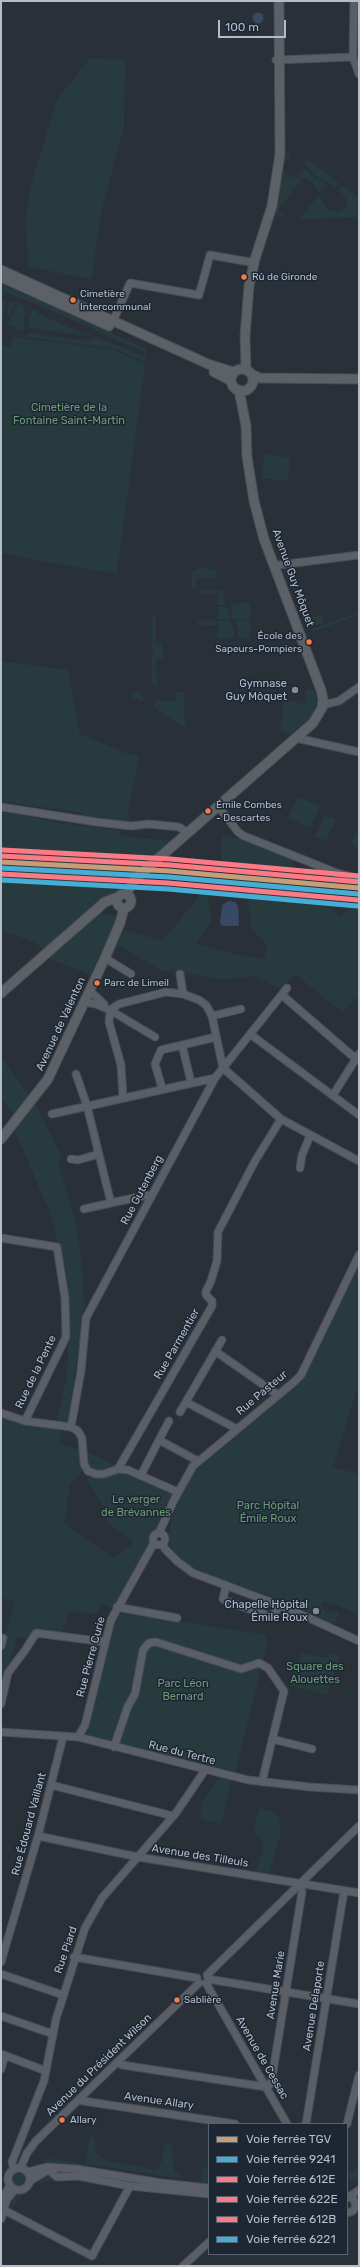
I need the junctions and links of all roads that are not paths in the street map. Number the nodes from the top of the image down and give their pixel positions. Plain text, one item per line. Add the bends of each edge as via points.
1 (274, 1) edge
2 (279, 1) edge
3 (354, 1) edge
4 (353, 57) junction
5 (278, 60) junction
6 (359, 74) edge
7 (250, 262) junction
8 (1, 270) edge
9 (1, 277) edge
10 (89, 313) junction
11 (112, 324) junction
12 (243, 378) junction
13 (359, 379) edge
14 (359, 383) edge
15 (259, 518) junction
16 (359, 555) edge
17 (279, 565) junction
18 (359, 687) edge
19 (324, 704) junction
20 (296, 738) junction
21 (359, 752) edge
22 (218, 806) junction
23 (1, 807) edge
24 (188, 833) junction
25 (359, 879) edge
26 (122, 901) junction
27 (105, 958) junction
28 (131, 974) dead end
29 (180, 974) dead end
30 (287, 988) dead end
31 (90, 991) junction
32 (1, 993) edge
33 (183, 994) junction
34 (282, 995) junction
35 (84, 1002) junction
36 (241, 1009) dead end
37 (110, 1010) junction
38 (212, 1016) junction
39 (250, 1034) junction
40 (155, 1036) dead end
41 (216, 1037) junction
42 (182, 1045) junction
43 (357, 1057) edge
44 (223, 1068) junction
45 (76, 1074) dead end
46 (214, 1078) junction
47 (191, 1082) junction
48 (162, 1088) junction
49 (333, 1095) junction
50 (123, 1098) junction
51 (87, 1106) junction
52 (52, 1114) dead end
53 (359, 1115) edge
54 (281, 1119) junction
55 (310, 1136) junction
56 (1, 1140) edge
57 (99, 1154) junction
58 (71, 1159) dead end
59 (359, 1161) edge
60 (300, 1168) dead end
61 (151, 1196) junction
62 (111, 1203) junction
63 (84, 1209) dead end
64 (1, 1238) edge
65 (359, 1255) edge
66 (356, 1266) edge
67 (222, 1340) dead end
68 (215, 1351) junction
69 (278, 1395) junction
70 (186, 1402) junction
71 (180, 1412) dead end
72 (1, 1413) edge
73 (25, 1421) junction
74 (169, 1421) dead end
75 (71, 1427) junction
76 (237, 1429) junction
77 (159, 1440) junction
78 (198, 1461) junction
79 (118, 1469) junction
80 (141, 1476) junction
81 (178, 1492) junction
82 (159, 1533) junction
83 (154, 1543) junction
84 (163, 1544) junction
85 (226, 1585) junction
86 (280, 1606) junction
87 (117, 1607) junction
88 (177, 1618) dead end
89 (3, 1638) dead end
90 (359, 1641) edge
91 (105, 1642) junction
92 (1, 1646) edge
93 (1, 1704) edge
94 (1, 1732) edge
95 (63, 1737) junction
96 (78, 1737) junction
97 (272, 1739) junction
98 (114, 1748) junction
99 (312, 1749) dead end
100 (205, 1770) junction
101 (262, 1782) junction
102 (51, 1785) junction
103 (359, 1790) edge
104 (173, 1816) junction
105 (359, 1826) edge
106 (38, 1836) junction
107 (138, 1857) junction
108 (300, 1883) junction
109 (344, 1891) junction
110 (359, 1893) edge
111 (4, 1940) edge
112 (74, 1957) junction
113 (1, 1962) edge
114 (1, 1974) edge
115 (203, 1979) junction
116 (287, 1992) junction
117 (63, 1995) junction
118 (326, 1999) junction
119 (359, 2004) edge
120 (1, 2016) edge
121 (53, 2034) junction
122 (3, 2054) edge
123 (118, 2062) junction
124 (1, 2069) edge
125 (46, 2070) junction
126 (359, 2075) edge
127 (266, 2087) junction
128 (80, 2099) junction
129 (228, 2123) edge
130 (286, 2123) edge
131 (306, 2123) edge
132 (347, 2123) edge
133 (18, 2168) junction
134 (53, 2168) junction
135 (28, 2172) junction
136 (4, 2179) edge
137 (30, 2181) junction
138 (130, 2186) junction
139 (12, 2188) junction
140 (208, 2188) edge
141 (359, 2190) edge
142 (208, 2194) edge
143 (348, 2197) edge
144 (1, 2200) edge
145 (358, 2204) edge
146 (4, 2210) junction
147 (353, 2213) edge
148 (1, 2219) edge
149 (208, 2243) edge
150 (183, 2266) edge

1 - 5 main road
2 - 5 main road
3 - 4 street
4 - 5 street
4 - 6 street
5 - 7 main road via 276,153 272,182
5 - 12 main road via 280,154 272,206 249,286
7 - 11 street via 210,254 199,295 130,283
7 - 12 main road via 242,311
8 - 10 main road
9 - 10 main road
10 - 11 main road
11 - 12 main road
12 - 13 main road
12 - 14 main road via 292,385
12 - 15 main road, Avenue Guy Môquet via 250,483
15 - 17 main road, Avenue Guy Môquet
15 - 19 main road, Avenue Guy Môquet via 264,540
16 - 17 street
17 - 19 main road, Avenue Guy Môquet via 324,689
18 - 19 street via 339,701
19 - 20 main road via 317,719
20 - 21 street
20 - 22 main road
22 - 24 main road
22 - 25 street via 244,836
23 - 24 street via 123,826 149,824 179,828
24 - 26 main road via 135,879
26 - 27 main road, Avenue de Valenton via 120,923
26 - 32 main road via 105,902
27 - 28 street
27 - 31 main road, Avenue de Valenton
29 - 33 street
30 - 34 street, Rue Gutenberg
31 - 35 main road, Avenue de Valenton
31 - 37 street
33 - 37 street via 166,992 119,1004
33 - 38 street via 203,1002
34 - 39 street, Rue Gutenberg
34 - 43 street
35 - 37 street
35 - 56 main road, Avenue de Valenton via 48,1079
36 - 38 street
37 - 40 street
37 - 50 street via 109,1022 121,1065
38 - 41 street
39 - 44 street, Rue Gutenberg
39 - 49 street
41 - 42 street
41 - 44 street
42 - 47 street
42 - 48 street via 167,1047 158,1053 155,1064
43 - 49 street
44 - 46 street, Rue Gutenberg
44 - 54 street
45 - 51 street
46 - 47 street
46 - 61 street, Rue Gutenberg
47 - 48 street
48 - 50 street
49 - 53 street
50 - 51 street
51 - 52 street
51 - 57 street
54 - 55 street
54 - 79 street, Rue Parmentier via 255,1161 218,1232 217,1261 206,1291 212,1306
55 - 59 street
55 - 60 street
57 - 58 street via 78,1160
57 - 62 street
61 - 62 street
61 - 75 street, Rue Gutenberg via 86,1318 81,1371
62 - 63 street
64 - 73 street, Rue de la Pente via 57,1247 65,1298 66,1337
65 - 66 street, Rue Pasteur
66 - 69 street, Rue Pasteur via 301,1375
67 - 68 street
68 - 69 street
68 - 70 street
69 - 76 street, Rue Pasteur
70 - 71 street
70 - 76 street
72 - 73 street
73 - 75 street
74 - 77 street
75 - 79 street via 78,1431 82,1438 84,1464 88,1471 104,1474
76 - 78 street, Rue Pasteur
77 - 78 street
77 - 80 street
78 - 81 street, Rue Pasteur
79 - 80 street
80 - 81 street
81 - 82 street, Rue Pasteur
82 - 83 street via 153,1537
82 - 84 street via 166,1538
83 - 84 street via 159,1546
83 - 87 street, Rue Pierre Curie
84 - 85 street via 185,1568
85 - 86 street
85 - 86 street via 223,1599 226,1601 272,1617
86 - 90 street
87 - 88 street
87 - 91 street, Rue Pierre Curie
89 - 92 street
91 - 93 street via 36,1633 8,1673
91 - 96 street, Rue Pierre Curie via 85,1724
94 - 95 street, Rue du Tertre
95 - 96 street, Rue du Tertre
95 - 102 street, Rue Édouard Vaillant
96 - 98 street, Rue du Tertre
97 - 98 street via 284,1691 268,1668 259,1663 241,1668 156,1642 149,1643 143,1650 136,1694 128,1706
97 - 99 street
97 - 101 street
98 - 100 street, Rue du Tertre
100 - 101 street, Rue du Tertre
100 - 104 street, Rue Piard
101 - 103 street, Rue du Tertre
102 - 104 street
102 - 106 street, Rue Édouard Vaillant
104 - 107 street, Rue Piard
105 - 108 street, Avenue du Président Wilson
106 - 107 street, Avenue des Tilleuls
106 - 111 street, Rue Édouard Vaillant
107 - 108 street, Avenue des Tilleuls
107 - 112 street, Rue Piard via 102,1898 85,1928
108 - 109 street, Avenue des Tilleuls
108 - 115 street, Avenue du Président Wilson
108 - 116 street, Avenue Marie via 302,1892
109 - 110 street, Avenue des Tilleuls
109 - 118 street, Avenue Delaporte
111 - 113 street, Rue Édouard Vaillant
112 - 115 street
112 - 117 street, Rue Piard
114 - 117 street
115 - 116 street
115 - 123 street, Avenue du Président Wilson
115 - 127 street, Avenue de Cessac
116 - 118 street
116 - 127 street, Avenue Marie via 271,2084
117 - 121 street, Rue Piard
118 - 119 street
118 - 131 street, Avenue Delaporte
120 - 121 street
121 - 125 street, Rue Piard
122 - 124 street
122 - 125 street
123 - 127 street via 122,2065
123 - 128 street, Avenue du Président Wilson
125 - 133 street, Rue Piard via 12,2162
126 - 132 street
127 - 130 street, Avenue de Cessac
128 - 129 street, Avenue Allary
128 - 133 street, Avenue du Président Wilson via 36,2141
133 - 135 street
133 - 136 street
134 - 135 street
134 - 137 street
134 - 138 street via 57,2176 78,2176
134 - 140 street
135 - 137 street
136 - 139 street
137 - 139 street via 24,2189
138 - 142 street
138 - 146 street via 93,2255
139 - 144 street
139 - 146 street
141 - 143 street
143 - 145 street
145 - 147 street
146 - 148 street
149 - 150 street

